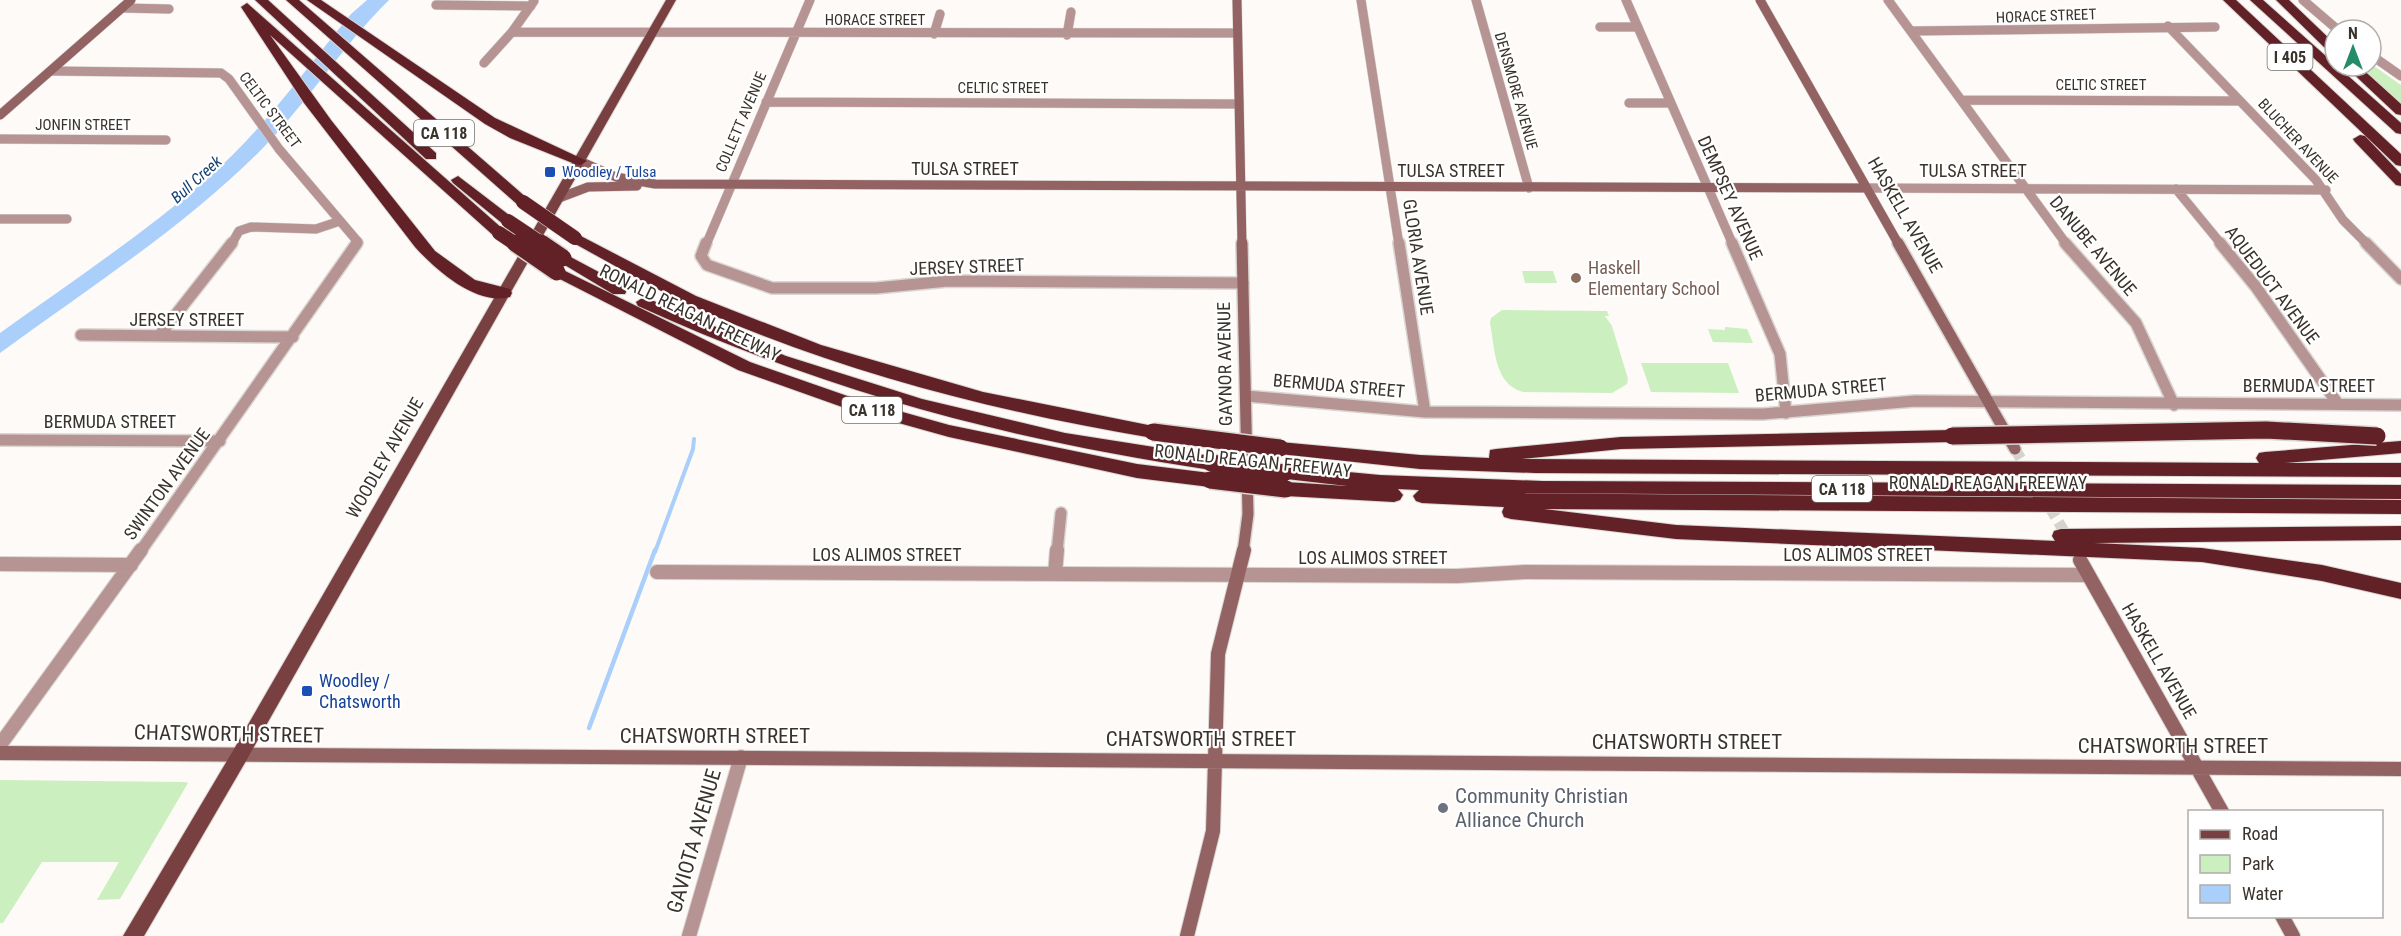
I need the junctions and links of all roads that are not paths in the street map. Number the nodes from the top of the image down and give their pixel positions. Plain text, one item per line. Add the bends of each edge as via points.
1 (131, 0) edge
2 (261, 0) edge
3 (291, 0) edge
4 (313, 0) edge
5 (671, 0) edge
6 (810, 0) edge
7 (1237, 0) edge
8 (1361, 0) edge
9 (1476, 0) edge
10 (1626, 0) edge
11 (1760, 0) edge
12 (1888, 0) edge
13 (2229, 0) edge
14 (2239, 0) edge
15 (2256, 0) edge
16 (2282, 0) edge
17 (2303, 0) edge
18 (533, 3) edge
19 (243, 4) edge
20 (436, 5) dead end
21 (122, 8) junction
22 (169, 9) dead end
23 (1071, 12) dead end
24 (940, 14) dead end
25 (2324, 18) edge
26 (2168, 26) junction
27 (1600, 27) dead end
28 (1638, 27) junction
29 (2215, 27) dead end
30 (1913, 31) junction
31 (512, 32) junction
32 (653, 33) junction
33 (1238, 33) junction
34 (795, 34) junction
35 (934, 34) junction
36 (1067, 35) junction
37 (2323, 39) edge
38 (484, 63) dead end
39 (2383, 64) edge
40 (51, 71) junction
41 (2401, 76) edge
42 (2364, 78) edge
43 (347, 89) junction
44 (1961, 100) junction
45 (2240, 101) junction
46 (766, 102) junction
47 (1629, 103) dead end
48 (1671, 103) junction
49 (1239, 104) junction
50 (2401, 111) edge
51 (2350, 114) junction
52 (0, 115) edge
53 (2401, 130) edge
54 (0, 139) edge
55 (166, 140) dead end
56 (2401, 152) edge
57 (580, 162) junction
58 (2401, 162) edge
59 (2401, 182) edge
60 (655, 184) junction
61 (731, 184) junction
62 (1241, 187) junction
63 (1391, 187) junction
64 (2023, 187) junction
65 (1529, 188) junction
66 (1866, 188) junction
67 (1707, 189) junction
68 (2176, 189) junction
69 (2326, 190) junction
70 (559, 198) junction
71 (0, 219) edge
72 (68, 219) dead end
73 (340, 221) junction
74 (358, 242) joint
75 (700, 256) joint
76 (2401, 279) edge
77 (1243, 283) junction
78 (504, 293) junction
79 (81, 335) dead end
80 (159, 336) junction
81 (293, 337) junction
82 (1246, 396) junction
83 (1988, 401) junction
84 (2338, 404) junction
85 (2174, 405) junction
86 (2401, 405) edge
87 (1425, 412) junction
88 (1786, 413) junction
89 (0, 440) edge
90 (220, 441) junction
91 (2401, 441) edge
92 (2401, 447) edge
93 (2015, 448) tunnel mouth
94 (1419, 462) junction
95 (2136, 468) junction
96 (2401, 470) edge
97 (1285, 481) junction
98 (2401, 492) edge
99 (1356, 493) junction
100 (2401, 507) edge
101 (1061, 513) dead end
102 (2401, 533) edge
103 (1877, 540) junction
104 (2080, 560) dead end
105 (0, 564) edge
106 (131, 565) junction
107 (657, 572) dead end
108 (1056, 574) junction
109 (1238, 575) junction
110 (2088, 575) junction
111 (2401, 591) edge
112 (0, 745) edge
113 (0, 753) edge
114 (240, 755) junction
115 (741, 757) junction
116 (1216, 759) junction
117 (2196, 765) junction
118 (2401, 768) edge
119 (2221, 810) edge
120 (2283, 918) edge
121 (133, 936) edge
122 (688, 936) edge
123 (1187, 936) edge
124 (2293, 936) edge

1 - 21 street
2 - 43 highway, CA 118
3 - 94 highway, RONALD REAGAN FREEWAY / CA 118, bridge via 523,202 575,238 706,306 781,337 875,369 1096,423
4 - 57 highway via 506,130
5 - 32 main road, WOODLEY AVENUE
6 - 34 street, COLLETT AVENUE
7 - 33 street, GAYNOR AVENUE
8 - 63 street, GLORIA AVENUE
9 - 65 street, DENSMORE AVENUE
10 - 28 street, DEMPSEY AVENUE
11 - 66 street, HASKELL AVENUE
12 - 30 street, DANUBE AVENUE
13 - 51 highway, I 405
14 - 56 highway
15 - 53 highway, I 405
16 - 37 highway
17 - 25 street
18 - 20 street
18 - 31 street
19 - 43 highway, RONALD REAGAN FREEWAY / CA 118
19 - 78 highway via 319,115 436,260 468,284 486,292
21 - 22 street
21 - 40 street
23 - 36 street
24 - 35 street
26 - 29 street, HORACE STREET
26 - 30 street, HORACE STREET via 2027,32
26 - 45 street, BLUCHER AVENUE
27 - 28 street
28 - 48 street, DEMPSEY AVENUE
30 - 44 street, DANUBE AVENUE
31 - 32 street, HORACE STREET
31 - 38 street
32 - 34 street, HORACE STREET
32 - 57 main road, WOODLEY AVENUE
33 - 36 street, HORACE STREET
33 - 49 street, GAYNOR AVENUE
34 - 35 street, HORACE STREET
34 - 46 street, COLLETT AVENUE
35 - 36 street, HORACE STREET
39 - 41 street
40 - 52 street
40 - 73 street, CELTIC STREET via 216,72 229,79
42 - 50 highway
43 - 97 highway, RONALD REAGAN FREEWAY / CA 118, bridge via 503,227 560,265 744,366 851,404 960,434 1137,471 1210,472
44 - 45 street, CELTIC STREET
44 - 64 street, DANUBE AVENUE
45 - 69 street, BLUCHER AVENUE
46 - 49 street, CELTIC STREET
46 - 61 street, COLLETT AVENUE
47 - 48 street
48 - 67 street, DEMPSEY AVENUE
49 - 62 street, GAYNOR AVENUE
51 - 58 highway, I 405
51 - 59 highway via 2346,125
54 - 55 street, JONFIN STREET
57 - 60 street, TULSA STREET via 616,177
57 - 70 main road, WOODLEY AVENUE
60 - 61 street, TULSA STREET
60 - 70 street via 588,187
61 - 62 street, TULSA STREET
61 - 75 street, COLLETT AVENUE
62 - 63 street, TULSA STREET
62 - 77 street, GAYNOR AVENUE
63 - 65 street, TULSA STREET
63 - 87 street, GLORIA AVENUE
64 - 66 street, TULSA STREET
64 - 68 street, TULSA STREET
64 - 85 street, DANUBE AVENUE via 2066,245 2136,322
65 - 67 street, TULSA STREET
66 - 67 street, TULSA STREET
66 - 83 street, HASKELL AVENUE
67 - 88 street, DEMPSEY AVENUE via 1780,354
68 - 69 street, TULSA STREET
68 - 84 street, AQUEDUCT AVENUE via 2256,287
69 - 76 street, BLUCHER AVENUE via 2343,220
70 - 78 main road, WOODLEY AVENUE
71 - 72 street
73 - 74 street, CELTIC STREET
73 - 80 street via 316,229 251,227 239,231
74 - 81 street, SWINTON AVENUE
75 - 77 street, JERSEY STREET via 706,265 772,288 876,288 948,281
77 - 82 street, GAYNOR AVENUE
78 - 114 main road, WOODLEY AVENUE
79 - 80 street, JERSEY STREET
80 - 81 street, JERSEY STREET
81 - 90 street, SWINTON AVENUE
82 - 87 street, BERMUDA STREET
82 - 109 street, GAYNOR AVENUE via 1247,537
83 - 85 street, BERMUDA STREET
83 - 88 street, BERMUDA STREET via 1886,401
83 - 93 street, HASKELL AVENUE
84 - 85 street, BERMUDA STREET
84 - 86 street, BERMUDA STREET
87 - 88 street, BERMUDA STREET
89 - 90 street, BERMUDA STREET
90 - 106 street, SWINTON AVENUE
91 - 94 highway, bridge via 2266,430 1621,443
92 - 95 highway
94 - 95 highway, RONALD REAGAN FREEWAY / CA 118 via 1535,466
95 - 96 highway, RONALD REAGAN FREEWAY / CA 118
97 - 98 highway, CA 118 via 1542,488
97 - 99 highway, RONALD REAGAN FREEWAY / CA 118
99 - 100 highway, RONALD REAGAN FREEWAY / CA 118 via 1539,502
99 - 103 highway via 1676,532
101 - 108 street
102 - 103 highway
103 - 111 highway via 2202,555 2322,573
104 - 110 street, HASKELL AVENUE
105 - 106 street
106 - 112 street, SWINTON AVENUE
107 - 108 street, LOS ALIMOS STREET
108 - 109 street, LOS ALIMOS STREET
109 - 110 street, LOS ALIMOS STREET
109 - 116 street, GAYNOR AVENUE via 1218,654
110 - 117 street, HASKELL AVENUE
113 - 114 street, CHATSWORTH STREET
114 - 115 street, CHATSWORTH STREET
114 - 121 main road, WOODLEY AVENUE
115 - 116 street, CHATSWORTH STREET
115 - 122 street, GAVIOTA AVENUE
116 - 117 street, CHATSWORTH STREET
116 - 123 street, GAYNOR AVENUE via 1213,831
117 - 118 street, CHATSWORTH STREET
117 - 119 street, HASKELL AVENUE
120 - 124 street

